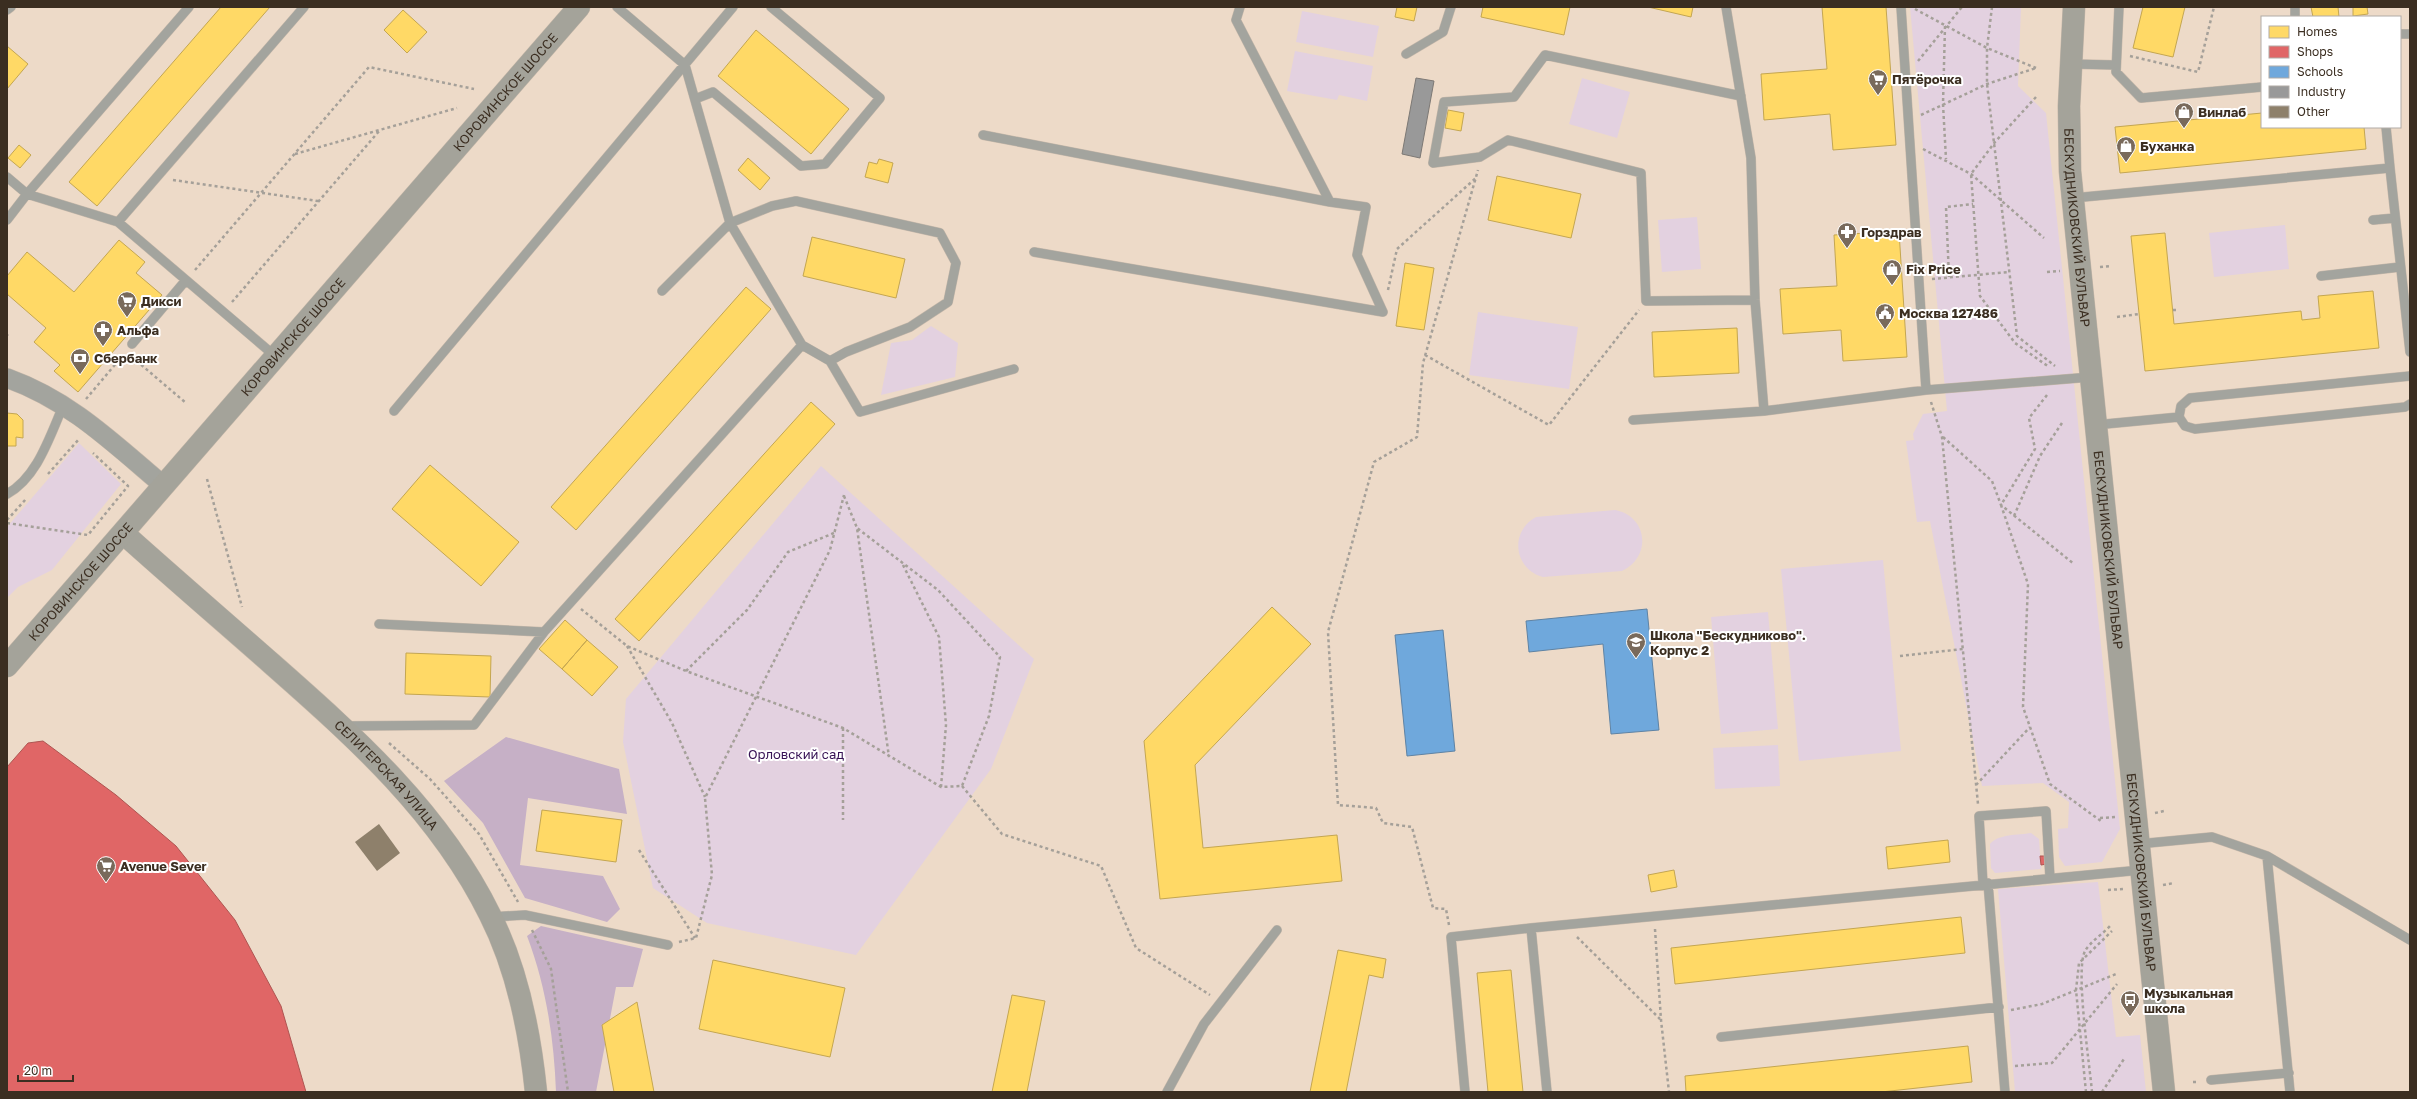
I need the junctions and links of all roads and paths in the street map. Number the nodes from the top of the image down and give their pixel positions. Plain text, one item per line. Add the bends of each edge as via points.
1 (11, 7) edge
2 (189, 7) edge
3 (304, 7) edge
4 (579, 7) edge
5 (617, 7) edge
6 (733, 7) edge
7 (771, 7) edge
8 (1240, 7) edge
9 (1451, 7) edge
10 (1726, 7) edge
11 (1901, 7) edge
12 (1911, 7) edge
13 (1962, 7) edge
14 (1992, 7) edge
15 (2074, 7) edge
16 (2119, 7) edge
17 (2214, 7) edge
18 (7, 10) edge
19 (1945, 26) junction
20 (1987, 48) junction
21 (2116, 53) junction
22 (1406, 54) dead end
23 (2071, 64) junction
24 (685, 65) junction
25 (2115, 65) junction
26 (1906, 78) junction
27 (1987, 84) junction
28 (2261, 87) edge
29 (474, 89) dead end
30 (1741, 96) junction
31 (2036, 97) dead end
32 (695, 99) junction
33 (1943, 104) junction
34 (458, 108) dead end
35 (1909, 121) junction
36 (2386, 128) edge
37 (380, 130) junction
38 (983, 135) dead end
39 (1994, 142) junction
40 (1910, 143) junction
41 (294, 154) junction
42 (1480, 157) junction
43 (1946, 159) junction
44 (2390, 168) junction
45 (1971, 174) junction
46 (7, 176) edge
47 (1477, 177) junction
48 (156, 178) junction
49 (261, 193) junction
50 (27, 194) junction
51 (2073, 198) junction
52 (319, 201) junction
53 (2001, 201) junction
54 (1330, 202) junction
55 (1973, 204) junction
56 (2395, 218) junction
57 (7, 220) edge
58 (2373, 220) dead end
59 (118, 222) junction
60 (730, 223) junction
61 (2044, 238) dead end
62 (1034, 252) dead end
63 (2111, 266) dead end
64 (2098, 267) dead end
65 (2400, 267) junction
66 (2063, 271) dead end
67 (2009, 272) junction
68 (2047, 272) dead end
69 (1978, 275) junction
70 (2321, 276) dead end
71 (1949, 277) junction
72 (186, 280) junction
73 (1919, 280) junction
74 (662, 291) dead end
75 (1755, 300) junction
76 (1646, 301) junction
77 (223, 312) junction
78 (1383, 312) junction
79 (2139, 314) dead end
80 (2117, 317) dead end
81 (132, 344) dead end
82 (802, 345) junction
83 (2410, 352) edge
84 (276, 356) junction
85 (1425, 356) junction
86 (830, 361) junction
87 (1014, 369) dead end
88 (2091, 376) junction
89 (2410, 376) edge
90 (7, 378) edge
91 (2058, 380) junction
92 (1926, 390) junction
93 (85, 400) dead end
94 (186, 403) dead end
95 (64, 404) junction
96 (2410, 404) edge
97 (394, 411) dead end
98 (1764, 411) junction
99 (2179, 417) junction
100 (1633, 420) dead end
101 (2062, 423) dead end
102 (2095, 425) junction
103 (86, 432) junction
104 (1942, 437) junction
105 (84, 444) dead end
106 (90, 449) dead end
107 (207, 479) dead end
108 (43, 480) dead end
109 (164, 486) junction
110 (7, 494) edge
111 (28, 497) dead end
112 (2001, 505) junction
113 (2014, 516) junction
114 (7, 520) edge
115 (7, 523) edge
116 (857, 528) junction
117 (123, 533) junction
118 (835, 533) junction
119 (903, 563) junction
120 (2074, 564) dead end
121 (573, 602) junction
122 (242, 607) dead end
123 (379, 624) dead end
124 (544, 632) junction
125 (627, 646) junction
126 (1963, 650) junction
127 (1900, 656) dead end
128 (7, 666) edge
129 (686, 671) junction
130 (757, 695) junction
131 (342, 726) junction
132 (2030, 727) junction
133 (843, 728) junction
134 (889, 757) junction
135 (962, 786) junction
136 (1976, 786) junction
137 (942, 787) junction
138 (705, 798) junction
139 (2164, 812) dead end
140 (2152, 813) dead end
141 (1979, 816) junction
142 (2119, 816) dead end
143 (843, 820) dead end
144 (2138, 844) junction
145 (639, 850) dead end
146 (2267, 856) junction
147 (2141, 870) junction
148 (2050, 878) junction
149 (1986, 883) junction
150 (2174, 884) dead end
151 (2160, 885) dead end
152 (2127, 888) dead end
153 (2108, 890) dead end
154 (1654, 915) junction
155 (491, 917) junction
156 (1563, 924) junction
157 (2111, 925) dead end
158 (1530, 928) junction
159 (1277, 930) dead end
160 (2112, 930) dead end
161 (1452, 937) junction
162 (696, 938) junction
163 (2410, 940) edge
164 (668, 944) joint
165 (2083, 959) junction
166 (2116, 974) dead end
167 (2117, 984) dead end
168 (2082, 988) junction
169 (2076, 990) junction
170 (1221, 1002) junction
171 (1999, 1009) junction
172 (1661, 1020) junction
173 (2085, 1022) junction
174 (2081, 1028) junction
175 (1721, 1037) dead end
176 (2124, 1059) dead end
177 (2003, 1066) junction
178 (2289, 1073) junction
179 (2211, 1080) dead end
180 (536, 1092) edge
181 (1167, 1092) edge
182 (1465, 1092) edge
183 (1547, 1092) edge
184 (1669, 1092) edge
185 (2005, 1092) edge
186 (2086, 1092) edge
187 (2092, 1092) edge
188 (2102, 1092) edge
189 (2164, 1092) edge
190 (2290, 1092) edge

1 - 18 lane
2 - 50 lane
3 - 48 lane
4 - 84 street, КОРОВИНСКОЕ ШОССЕ
5 - 24 lane
6 - 24 lane
7 - 32 lane via 880,98 826,164 801,166 713,92
8 - 54 lane via 1236,20
9 - 22 lane via 1442,32
10 - 30 lane
11 - 26 lane
12 - 19 path
13 - 19 path
14 - 20 path
15 - 23 street, БЕСКУДНИКОВСКИЙ БУЛЬВАР
16 - 21 lane
17 - 21 path via 2198,72
19 - 20 path
19 - 26 path
19 - 33 path
20 - 27 path
20 - 27 path via 2036,68
21 - 25 lane
23 - 25 lane
23 - 51 street, БЕСКУДНИКОВСКИЙ БУЛЬВАР via 2068,106
24 - 32 lane
24 - 97 lane
25 - 28 lane via 2116,72 2141,98
26 - 35 lane
27 - 33 path
27 - 39 path
29 - 41 path via 369,67
30 - 42 lane via 1545,55 1514,98 1444,102 1433,163
30 - 75 lane via 1751,158
31 - 39 path
32 - 60 lane
33 - 35 path
33 - 43 path
34 - 37 path
35 - 40 lane
36 - 44 lane
37 - 41 path
37 - 52 path
38 - 54 lane
39 - 45 path
39 - 53 path
40 - 43 path
40 - 73 lane
41 - 49 path
42 - 47 path
42 - 76 lane via 1508,140 1641,173
43 - 45 path
44 - 51 lane
44 - 56 lane
45 - 53 path
45 - 55 path
46 - 50 lane
47 - 78 path via 1397,249
47 - 85 path
48 - 49 path
48 - 59 lane
49 - 52 path
49 - 72 path
50 - 57 lane
50 - 59 lane
51 - 88 street, БЕСКУДНИКОВСКИЙ БУЛЬВАР
52 - 77 path
53 - 61 path
53 - 67 path
54 - 78 lane via 1366,207 1357,255
55 - 69 path
55 - 71 path via 1946,207
56 - 58 lane
56 - 65 lane
59 - 72 lane
60 - 74 lane
60 - 82 lane
60 - 86 lane via 772,206 796,202 940,233 956,263 948,302 910,327 846,352
62 - 78 lane
63 - 64 path
65 - 70 lane
65 - 83 lane
66 - 68 path
67 - 69 path
67 - 69 path via 2016,336 2057,367 2049,367 2015,343 1980,296
69 - 71 path
71 - 73 path
72 - 77 lane
72 - 81 lane
73 - 92 lane
75 - 76 lane
75 - 98 lane
76 - 85 path via 1549,425
77 - 84 lane
79 - 80 path
82 - 86 lane
82 - 121 lane
84 - 109 street, КОРОВИНСКОЕ ШОССЕ
85 - 161 path via 1417,437 1374,462 1328,632 1338,805 1376,808 1383,823 1412,827 1433,908 1446,910
86 - 87 lane via 860,412
88 - 91 lane
88 - 102 street, БЕСКУДНИКОВСКИЙ БУЛЬВАР
89 - 99 lane via 2190,398 2181,406
90 - 95 street via 39,390
91 - 92 lane
91 - 112 path via 2028,418 2035,450
92 - 98 lane
92 - 104 path
93 - 94 path via 126,352
95 - 103 street
95 - 110 lane via 36,466 16,489
96 - 99 lane via 2405,407 2195,429 2185,426
98 - 100 lane
99 - 102 lane
101 - 113 path via 2040,456
102 - 144 street, БЕСКУДНИКОВСКИЙ БУЛЬВАР
103 - 105 path
103 - 108 path
103 - 109 street
104 - 112 path via 1992,481
104 - 126 path
106 - 115 path via 128,486 88,535
107 - 122 path
109 - 117 street, КОРОВИНСКОЕ ШОССЕ
111 - 114 path
112 - 113 path
112 - 132 path via 2028,584 2023,707
113 - 120 path
116 - 118 path via 844,495
116 - 119 path
116 - 134 path
117 - 128 street, КОРОВИНСКОЕ ШОССЕ
117 - 131 street, СЕЛИГЕРСКАЯ УЛИЦА
118 - 129 path via 788,552 747,610
118 - 130 path via 830,550
119 - 135 path via 938,590 1000,657 990,716
119 - 137 path via 939,637 946,725
121 - 124 lane
121 - 125 path
123 - 124 lane
124 - 131 lane via 474,725
125 - 129 path
125 - 138 path via 672,723
126 - 127 path
126 - 136 path
129 - 130 path
130 - 133 path
130 - 138 path
131 - 155 street, СЕЛИГЕРСКАЯ УЛИЦА via 418,804 440,832 476,887
132 - 136 path
132 - 142 path via 2050,784 2101,820
133 - 134 path
133 - 143 path
134 - 137 path
135 - 137 path
135 - 170 path via 1002,834 1101,866 1136,948
136 - 141 path
138 - 162 path via 712,876
139 - 140 path
141 - 148 lane via 2046,812
141 - 149 lane
144 - 146 lane via 2212,837
144 - 147 street, БЕСКУДНИКОВСКИЙ БУЛЬВАР
145 - 162 path
146 - 163 lane
146 - 178 lane
147 - 148 lane
147 - 189 street, БЕСКУДНИКОВСКИЙ БУЛЬВАР
148 - 149 lane
149 - 154 lane
149 - 171 lane
150 - 151 path
152 - 153 path
154 - 156 lane
154 - 172 path
155 - 164 lane via 525,915
155 - 180 street, СЕЛИГЕРСКАЯ УЛИЦА via 518,994 528,1036
156 - 158 lane
156 - 172 path
157 - 165 path via 2085,951
158 - 161 lane
158 - 183 lane
159 - 170 lane
160 - 165 path
161 - 182 lane
162 - 164 path
165 - 168 path
165 - 169 path via 2079,964
166 - 168 path
167 - 173 path
168 - 169 path
168 - 173 path
169 - 171 path via 2042,1004
169 - 174 path
170 - 181 lane via 1204,1024
171 - 175 lane
171 - 177 lane
172 - 184 path
173 - 174 path
173 - 187 path
174 - 177 path via 2052,1063
174 - 186 path
176 - 188 path
177 - 185 lane
178 - 179 lane
178 - 190 lane

